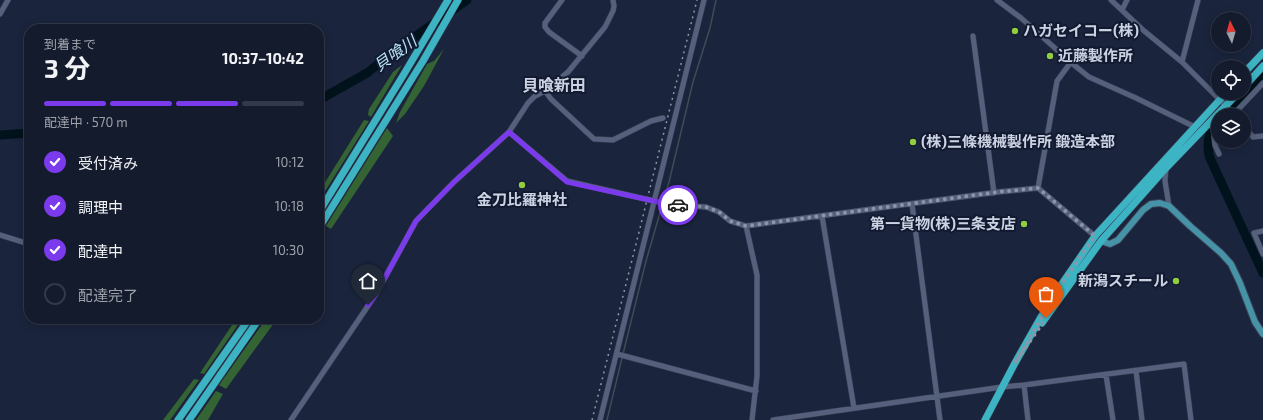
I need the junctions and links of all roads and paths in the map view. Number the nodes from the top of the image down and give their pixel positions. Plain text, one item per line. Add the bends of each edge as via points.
1 (8, 0) edge
2 (448, 0) edge
3 (458, 0) edge
4 (562, 0) edge
5 (613, 0) edge
6 (704, 0) edge
7 (997, 0) edge
8 (1111, 0) edge
9 (1126, 0) edge
10 (1198, 0) edge
11 (1122, 10) junction
12 (0, 14) edge
13 (973, 36) dead end
14 (1263, 53) edge
15 (582, 56) junction
16 (1071, 62) junction
17 (1182, 62) junction
18 (1251, 66) edge
19 (1263, 66) edge
20 (1251, 79) edge
21 (1263, 82) edge
22 (1211, 90) edge
23 (545, 91) junction
24 (1219, 100) edge
25 (1221, 100) edge
26 (1232, 100) edge
27 (1227, 107) junction
28 (1239, 108) edge
29 (663, 118) dead end
30 (1194, 127) junction
31 (509, 132) junction
32 (1251, 135) edge
33 (1263, 136) edge
34 (1216, 148) edge
35 (1219, 154) dead end
36 (1166, 168) junction
37 (1038, 188) junction
38 (994, 193) junction
39 (654, 201) junction
40 (324, 204) edge
41 (912, 204) junction
42 (1170, 206) junction
43 (822, 216) junction
44 (324, 220) edge
45 (746, 226) junction
46 (1263, 231) edge
47 (0, 235) edge
48 (1098, 238) junction
49 (24, 242) edge
50 (1263, 254) edge
51 (245, 324) edge
52 (256, 324) edge
53 (1263, 334) edge
54 (619, 354) junction
55 (1136, 371) junction
56 (1106, 375) junction
57 (1024, 386) junction
58 (1002, 387) junction
59 (756, 391) junction
60 (937, 397) junction
61 (854, 408) junction
62 (178, 420) edge
63 (189, 420) edge
64 (291, 420) edge
65 (600, 420) edge
66 (752, 420) edge
67 (773, 420) edge
68 (940, 420) edge
69 (985, 420) edge
70 (1028, 420) edge
71 (1114, 420) edge
72 (1142, 420) edge
73 (1191, 420) edge

1 - 12 street
2 - 40 highway
3 - 44 highway
4 - 15 street via 545,23 545,27
5 - 15 street via 613,11 605,27
6 - 39 street
7 - 16 street
8 - 11 street
9 - 11 street
10 - 17 street
11 - 17 street
13 - 38 street
14 - 18 highway
15 - 23 street via 568,72
16 - 30 street via 1089,77
16 - 37 street via 1057,81
17 - 22 street
19 - 20 highway
21 - 28 street
23 - 29 street via 594,139 613,140 651,121
23 - 31 street via 528,103
24 - 30 highway
25 - 27 street
26 - 27 highway
27 - 36 highway
30 - 48 highway
31 - 39 street via 567,182
31 - 64 street via 416,221 376,294
32 - 33 street via 1253,138
34 - 35 street
36 - 42 street via 1165,181
36 - 48 highway
37 - 38 street
37 - 48 street
38 - 41 street
39 - 45 street via 706,207 719,212 730,221
39 - 54 street
41 - 43 street
41 - 60 street
42 - 48 main road via 1152,204 1143,210 1118,240 1110,244
42 - 53 main road via 1231,264 1255,322
43 - 45 street
43 - 61 street
45 - 59 street via 758,275
46 - 50 street via 1254,233
47 - 49 street
48 - 58 highway via 1057,291
51 - 62 highway
52 - 63 highway
54 - 59 street
54 - 65 street
55 - 56 street
55 - 72 street
55 - 73 street via 1184,364
56 - 57 street
56 - 71 street
57 - 58 street
57 - 70 street
58 - 60 street
58 - 69 highway
59 - 66 street
60 - 61 street
60 - 68 street
61 - 67 street

